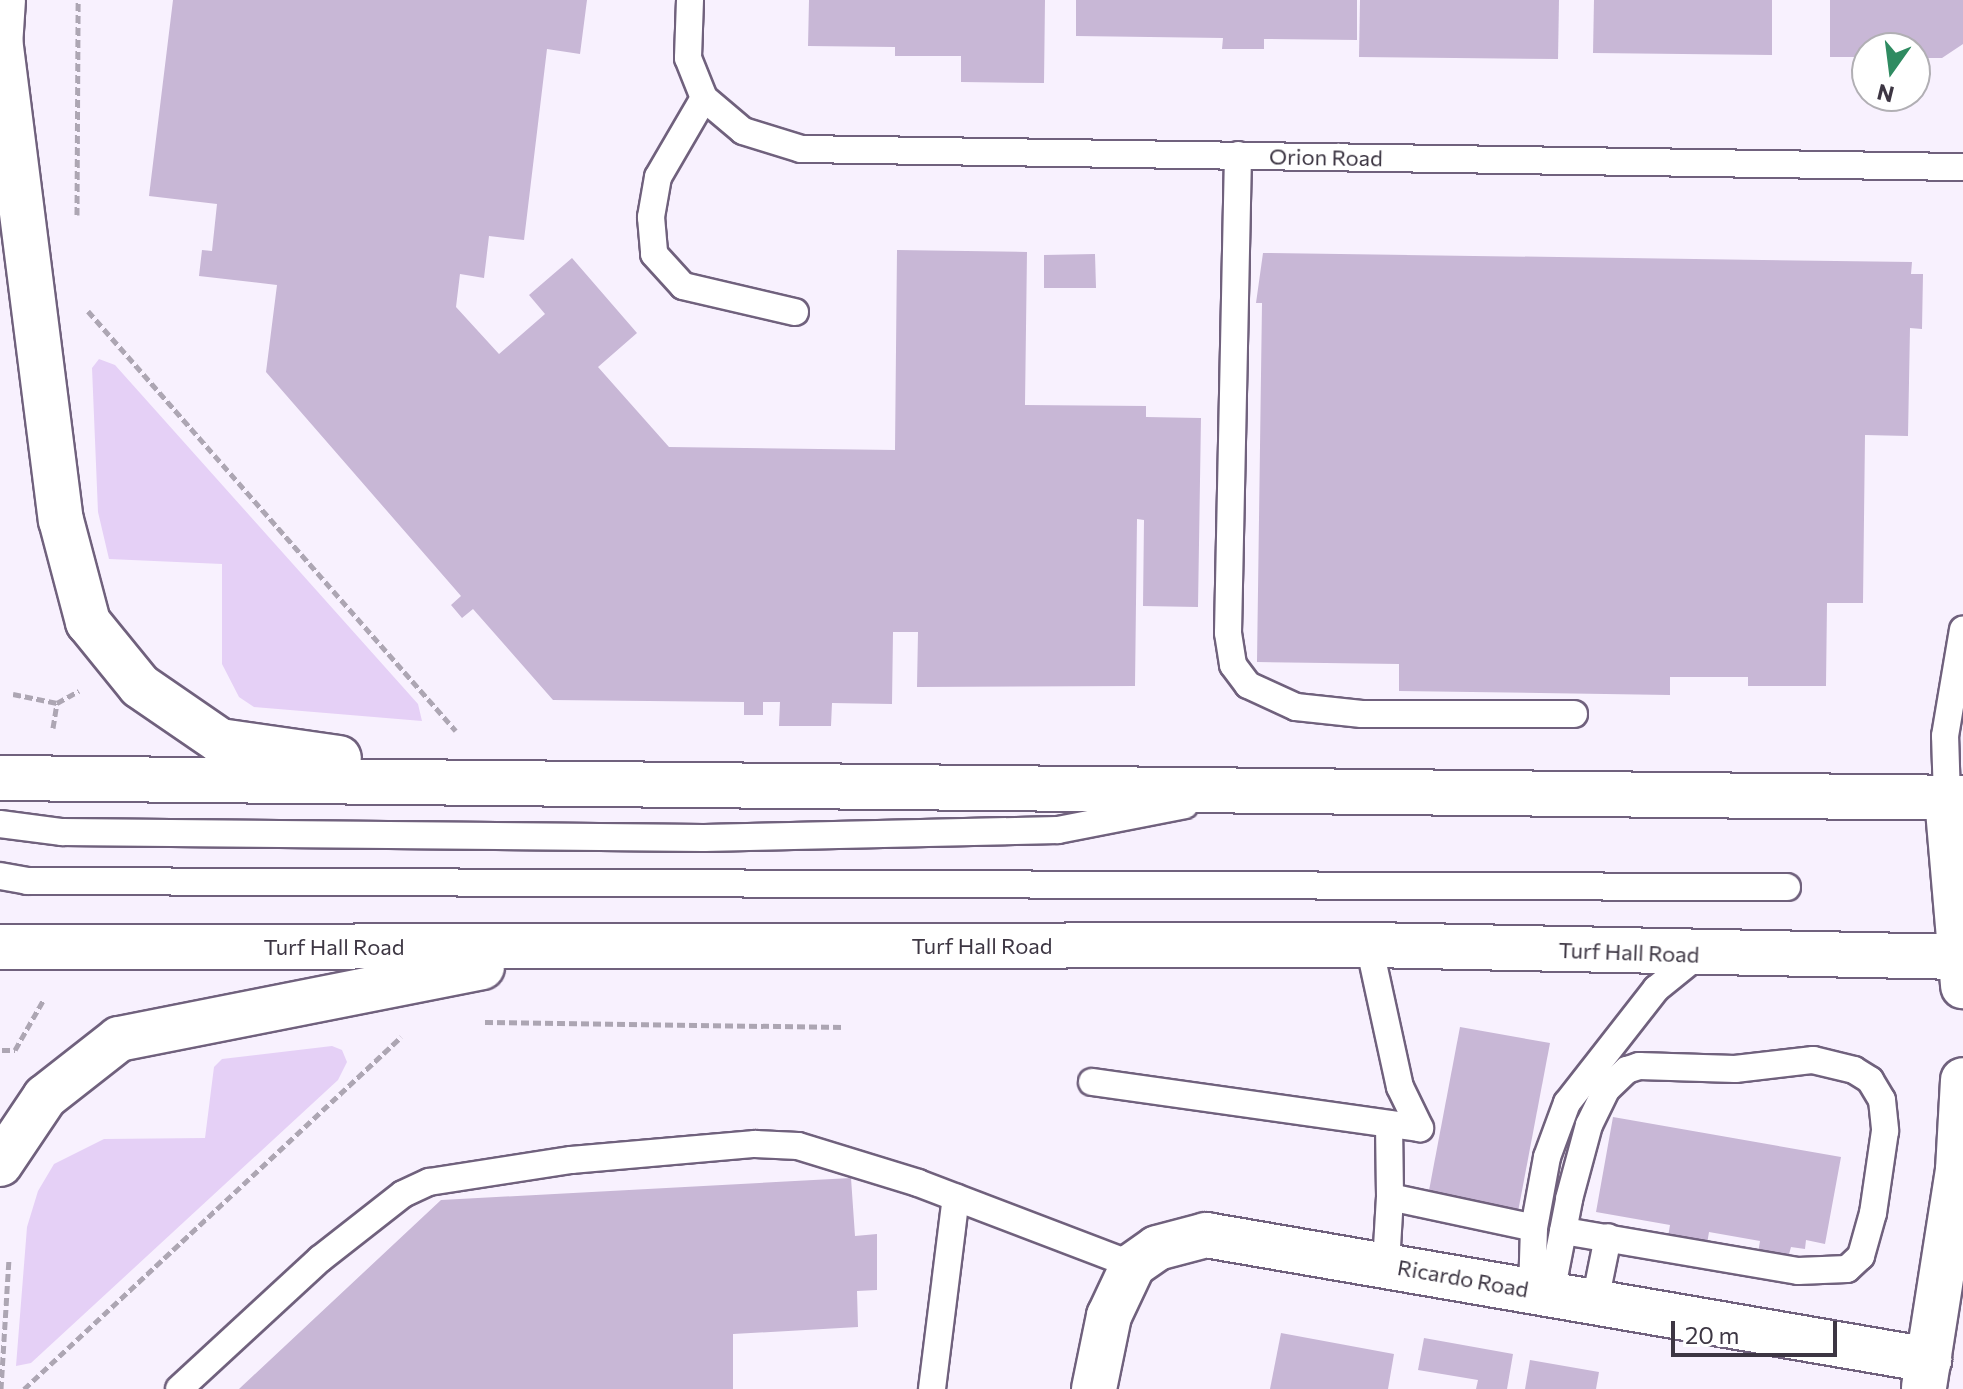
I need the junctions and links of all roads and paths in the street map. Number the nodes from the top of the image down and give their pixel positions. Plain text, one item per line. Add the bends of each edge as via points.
1 (3, 0) edge
2 (78, 0) edge
3 (690, 0) edge
4 (0, 39) edge
5 (0, 46) edge
6 (704, 98) junction
7 (1238, 155) junction
8 (1963, 167) edge
9 (77, 218) dead end
10 (77, 299) dead end
11 (795, 312) dead end
12 (1963, 630) edge
13 (83, 688) dead end
14 (13, 694) dead end
15 (57, 703) junction
16 (1574, 714) dead end
17 (463, 735) dead end
18 (51, 742) dead end
19 (0, 778) edge
20 (509, 783) junction
21 (1257, 791) junction
22 (1955, 798) edge
23 (0, 824) edge
24 (0, 876) edge
25 (1787, 887) dead end
26 (1369, 945) junction
27 (591, 946) junction
28 (0, 947) edge
29 (1699, 954) junction
30 (1962, 967) edge
31 (46, 995) dead end
32 (481, 1022) dead end
33 (414, 1026) dead end
34 (844, 1027) dead end
35 (2, 1050) dead end
36 (1963, 1080) edge
37 (1092, 1082) dead end
38 (1389, 1124) junction
39 (0, 1164) edge
40 (1960, 1170) edge
41 (956, 1197) junction
42 (1390, 1197) junction
43 (1534, 1228) junction
44 (1563, 1231) junction
45 (1608, 1237) junction
46 (9, 1259) dead end
47 (1386, 1264) junction
48 (1133, 1265) junction
49 (1542, 1292) junction
50 (1595, 1301) junction
51 (1926, 1374) edge
52 (1, 1389) edge
53 (24, 1389) edge
54 (179, 1389) edge
55 (932, 1389) edge
56 (1094, 1389) edge

1 - 4 main road
2 - 9 path
3 - 6 lane via 688,58
4 - 5 main road
4 - 20 main road via 61,520 88,622 140,686 220,741
6 - 7 lane, Orion Road via 743,131 801,149
6 - 11 lane via 658,177 651,217 654,254 683,286
7 - 8 lane, Orion Road
7 - 16 lane via 1228,633 1233,665 1248,685 1296,707 1362,714
10 - 17 path
12 - 22 lane via 1945,736
13 - 15 path
14 - 15 path
15 - 18 path
19 - 20 main road
20 - 21 main road
21 - 22 main road
21 - 23 lane via 1058,830 688,838 62,832
22 - 30 main road
24 - 25 lane via 27,881
26 - 27 main road, Turf Hall Road
26 - 29 main road, Turf Hall Road
26 - 38 lane via 1400,1087 1420,1128
27 - 28 main road, Turf Hall Road
27 - 39 main road via 119,1039 45,1097
29 - 30 main road, Turf Hall Road
29 - 43 lane via 1656,989 1567,1103 1547,1157
31 - 35 path via 15,1050
32 - 34 path
33 - 53 path
36 - 40 main road
37 - 38 lane
38 - 42 lane
40 - 51 main road
41 - 48 lane
41 - 54 lane via 842,1157 798,1146 755,1144 571,1160 429,1182 403,1194 320,1259
41 - 55 lane
42 - 43 lane
42 - 47 lane
43 - 49 lane
44 - 45 lane
44 - 45 lane via 1589,1125 1606,1090 1627,1070 1735,1069 1813,1060 1854,1070 1877,1090 1885,1131 1873,1213 1861,1256 1847,1269 1798,1271
44 - 49 lane
45 - 50 lane
46 - 52 path
47 - 48 main road, Ricardo Road via 1206,1235 1157,1248
47 - 49 main road, Ricardo Road
48 - 56 main road via 1109,1316
49 - 50 main road, Ricardo Road
50 - 51 main road, Ricardo Road

